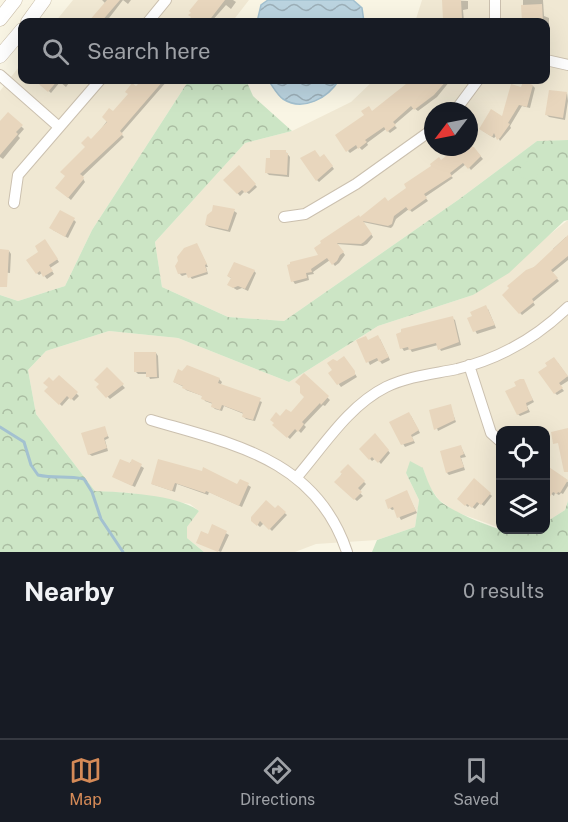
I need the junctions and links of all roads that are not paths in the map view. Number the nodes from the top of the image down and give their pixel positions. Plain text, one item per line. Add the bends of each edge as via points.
1 (15, 0) edge
2 (44, 0) edge
3 (166, 0) edge
4 (495, 0) edge
5 (31, 18) edge
6 (151, 18) edge
7 (495, 18) edge
8 (0, 19) edge
9 (18, 35) edge
10 (0, 56) edge
11 (550, 61) edge
12 (568, 65) edge
13 (1, 76) edge
14 (97, 84) edge
15 (475, 84) edge
16 (462, 102) edge
17 (59, 127) junction
18 (424, 135) edge
19 (14, 203) dead end
20 (284, 217) dead end
21 (568, 307) edge
22 (469, 365) junction
23 (151, 420) dead end
24 (496, 437) edge
25 (296, 478) junction
26 (347, 552) edge

1 - 8 main road
2 - 5 main road
3 - 6 street
4 - 7 street
9 - 10 main road
11 - 12 street
13 - 17 street
14 - 17 street
15 - 16 street
17 - 19 street via 18,175
18 - 20 street via 356,184 305,214
21 - 22 street via 516,346
22 - 24 street via 491,433
22 - 25 street via 404,380 367,399
23 - 25 street via 261,455
25 - 26 street via 323,507

